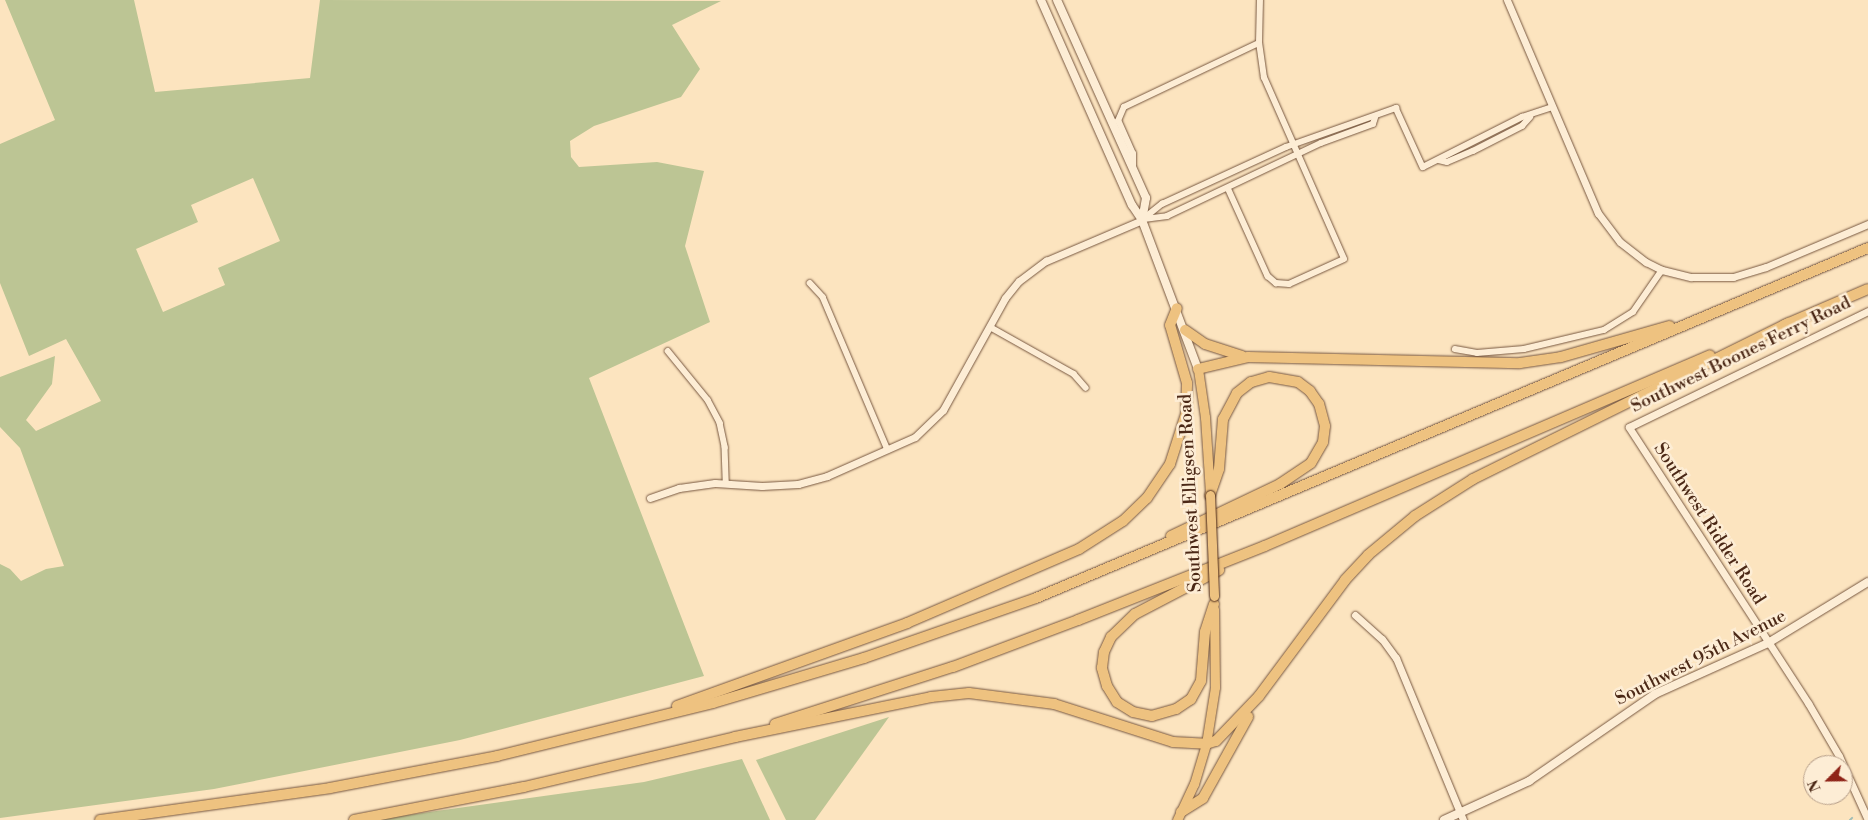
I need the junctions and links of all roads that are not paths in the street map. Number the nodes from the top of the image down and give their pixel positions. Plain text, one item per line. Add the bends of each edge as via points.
1 (1041, 0) edge
2 (1057, 0) edge
3 (1260, 0) edge
4 (1507, 0) edge
5 (1259, 43) junction
6 (1552, 107) junction
7 (1530, 117) junction
8 (1375, 118) junction
9 (1293, 144) junction
10 (1297, 154) junction
11 (1439, 160) junction
12 (1132, 169) junction
13 (1228, 188) junction
14 (1142, 220) junction
15 (1868, 224) edge
16 (1868, 248) edge
17 (1662, 270) junction
18 (810, 284) dead end
19 (1868, 289) edge
20 (1178, 308) junction
21 (1868, 312) edge
22 (1709, 315) junction
23 (1788, 323) junction
24 (990, 327) junction
25 (1185, 330) junction
26 (1454, 349) dead end
27 (668, 351) dead end
28 (1248, 357) junction
29 (1198, 369) junction
30 (1086, 388) dead end
31 (1629, 427) joint
32 (888, 450) junction
33 (726, 482) junction
34 (1210, 495) junction
35 (650, 498) dead end
36 (1264, 546) junction
37 (1129, 559) junction
38 (1868, 582) edge
39 (1214, 600) junction
40 (1355, 615) dead end
41 (1768, 642) junction
42 (1259, 696) junction
43 (633, 722) junction
44 (735, 737) junction
45 (1206, 744) junction
46 (1179, 816) edge
47 (1462, 817) edge
48 (100, 820) edge
49 (354, 820) edge
50 (1444, 820) edge
51 (1868, 820) edge

1 - 14 main road, Southwest Elligsen Road via 1132,205
2 - 12 main road, Southwest Elligsen Road
3 - 5 street
4 - 6 street
5 - 9 street via 1264,78
5 - 12 street via 1124,107 1118,115 1133,154
6 - 7 street
6 - 17 street via 1606,226 1634,254
7 - 11 street via 1522,117 1460,146
7 - 11 street via 1522,126 1473,151 1446,162
8 - 9 street via 1371,116
8 - 10 street via 1373,124
8 - 11 street via 1396,108 1423,167
9 - 10 street
9 - 14 street via 1162,204
10 - 13 street
10 - 13 street via 1344,259 1289,284 1276,283 1268,276
12 - 14 main road, Southwest Elligsen Road via 1146,198
13 - 14 street via 1167,216
14 - 20 main road, Southwest Elligsen Road
14 - 24 street via 1046,261 1027,274 1005,298
15 - 17 street via 1739,276 1698,278
16 - 22 highway
17 - 26 street via 1633,312 1604,330 1524,349 1478,353
18 - 32 street via 823,297
19 - 23 highway
20 - 25 main road, Southwest Elligsen Road
20 - 43 highway via 1170,325 1187,383 1186,414 1166,471 1147,498 1123,521 1079,549 907,624
21 - 31 street, Southwest Boones Ferry Road
22 - 28 highway via 1561,357 1520,363
22 - 37 highway
23 - 36 highway
23 - 42 highway via 1473,479 1415,516 1368,555 1345,580
24 - 30 street via 1074,374
24 - 32 street via 937,417 915,437
25 - 28 highway via 1205,344
25 - 29 main road, Southwest Elligsen Road
27 - 33 street via 708,400 720,423 725,447
28 - 29 highway
29 - 34 main road, Southwest Elligsen Road
31 - 41 street, Southwest Ridder Road
32 - 33 street via 827,476 798,484 762,486
33 - 35 street via 679,488
34 - 37 highway via 1219,469 1223,419 1237,393 1256,380 1278,377 1298,382 1310,391 1319,404 1324,426 1323,442 1311,463 1280,484
34 - 39 main road, Southwest Elligsen Road, bridge
36 - 39 highway via 1135,614 1119,628 1107,643 1102,659 1107,686 1117,702 1133,712 1152,716 1176,710 1190,699 1201,681 1205,632
36 - 44 highway via 953,667
37 - 43 highway via 1028,601 864,658 713,703
38 - 41 main road, Southwest 95th Avenue
39 - 45 main road, Southwest Elligsen Road via 1215,687
40 - 47 street via 1382,639 1396,658
41 - 47 main road, Southwest 95th Avenue via 1655,694 1529,780
41 - 51 street, Southwest Ridder Road via 1836,751
42 - 45 highway via 1225,735
42 - 46 highway via 1203,798
43 - 48 highway via 544,745 376,780
44 - 45 highway via 931,697 970,693 1054,704 1153,737
44 - 49 highway via 524,787
45 - 46 main road
47 - 50 main road, Southwest 95th Avenue

